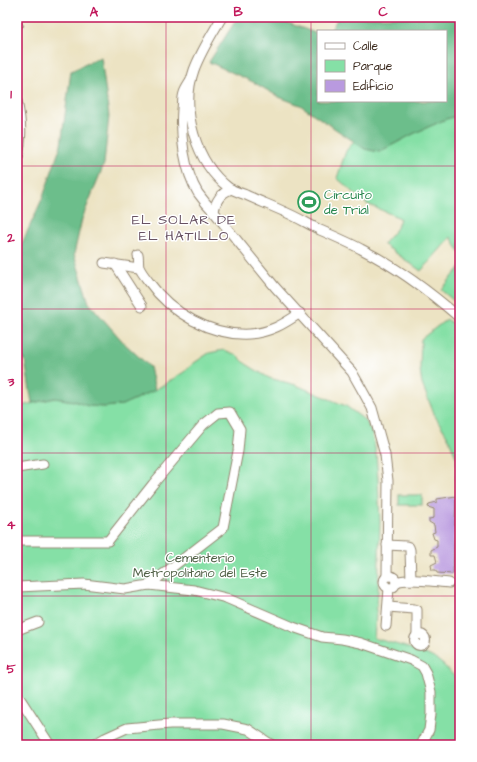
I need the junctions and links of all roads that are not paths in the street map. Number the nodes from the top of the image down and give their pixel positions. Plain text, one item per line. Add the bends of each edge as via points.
1 (222, 17) edge
2 (191, 80) junction
3 (17, 101) edge
4 (17, 162) edge
5 (231, 189) junction
6 (214, 212) junction
7 (138, 255) dead end
8 (104, 263) dead end
9 (115, 264) junction
10 (139, 268) junction
11 (142, 306) dead end
12 (300, 314) junction
13 (460, 318) edge
14 (43, 464) dead end
15 (17, 468) edge
16 (17, 541) edge
17 (387, 545) junction
18 (411, 580) junction
19 (449, 583) dead end
20 (149, 585) junction
21 (393, 585) junction
22 (17, 587) edge
23 (388, 607) junction
24 (38, 622) dead end
25 (386, 626) dead end
26 (17, 630) edge
27 (418, 634) dead end
28 (17, 694) edge
29 (50, 745) edge
30 (93, 745) edge
31 (272, 745) edge
32 (421, 745) edge

1 - 2 street via 203,51
2 - 5 street via 191,126 207,162
2 - 6 street via 184,94 182,137 190,175 198,192
3 - 4 street via 21,139
5 - 6 street via 220,198
5 - 13 street via 377,257 415,282
6 - 12 street
7 - 10 street
8 - 9 street
9 - 10 street
9 - 11 street
10 - 12 street via 171,305 186,317 206,327 230,333 249,334 268,331
12 - 17 street via 352,372 372,408 387,468
14 - 15 street
16 - 20 street via 108,541 203,425 218,413 230,412 240,429 223,528
17 - 18 street via 409,547
17 - 21 street via 387,576 395,578
18 - 19 street
18 - 21 street via 401,580
20 - 22 street via 125,589 84,584
20 - 32 street via 194,590 226,598 293,627 322,637 361,643 422,666 431,692 431,714 429,730
21 - 23 street
23 - 25 street
23 - 27 street via 417,610
24 - 26 street
28 - 29 street
30 - 31 street via 127,728 170,724 223,724 248,729

